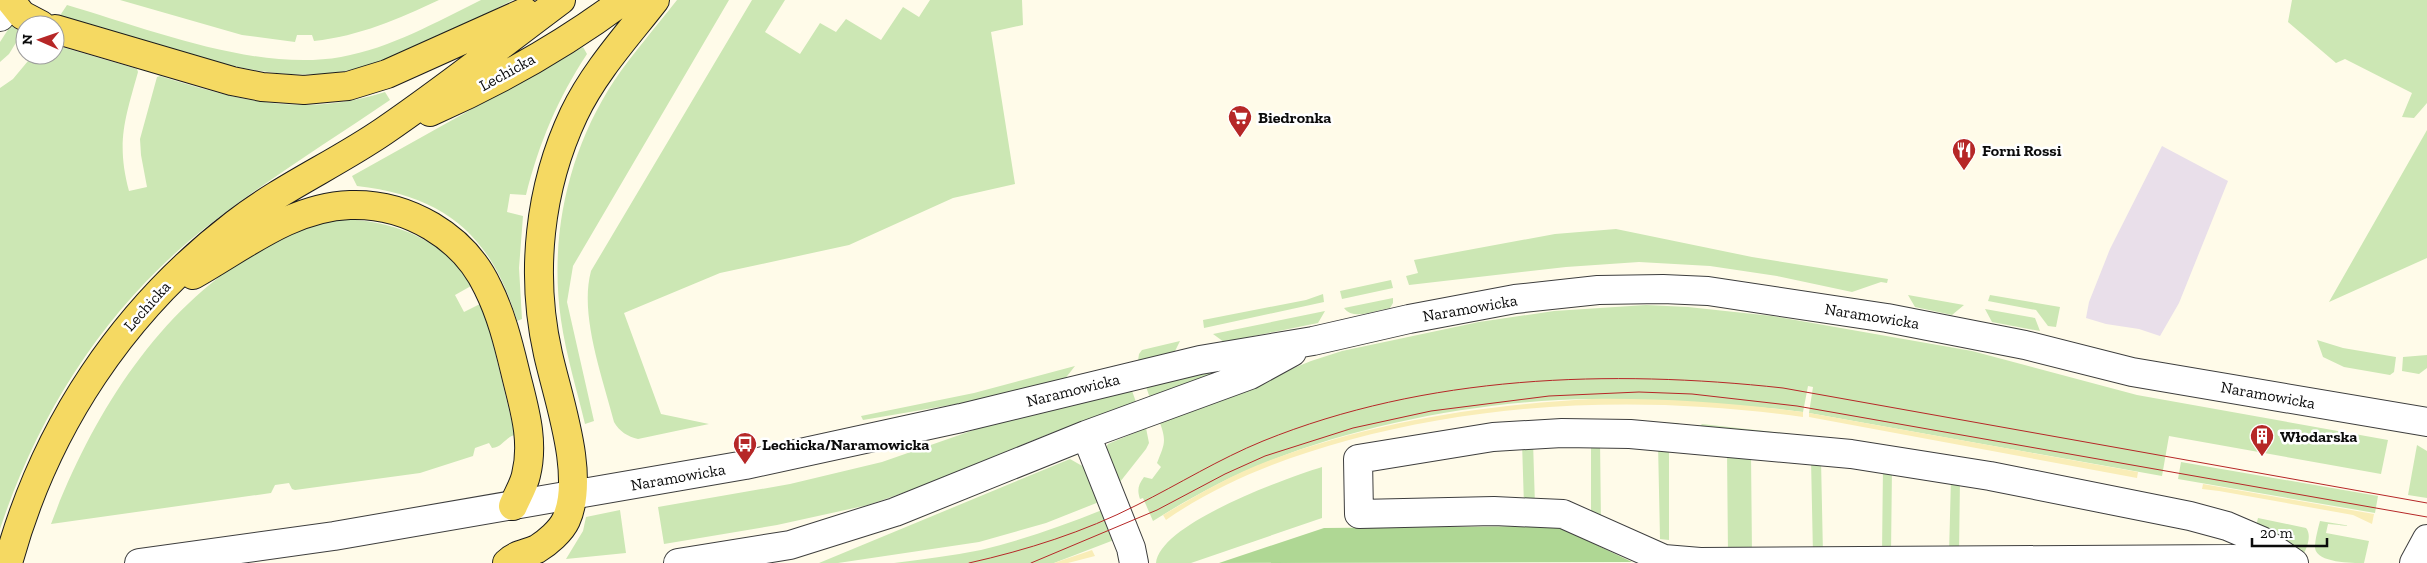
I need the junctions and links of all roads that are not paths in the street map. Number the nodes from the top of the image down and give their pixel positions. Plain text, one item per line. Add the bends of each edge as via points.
1 (3, 0) edge
2 (10, 0) edge
3 (553, 0) edge
4 (561, 0) edge
5 (624, 0) edge
6 (655, 0) edge
7 (21, 15) edge
8 (0, 17) edge
9 (65, 32) edge
10 (382, 132) junction
11 (154, 296) junction
12 (1313, 341) junction
13 (2427, 422) edge
14 (1086, 435) junction
15 (573, 495) junction
16 (513, 506) junction
17 (2427, 539) edge
18 (2293, 562) edge
19 (8, 563) edge
20 (139, 563) edge
21 (506, 563) edge
22 (678, 563) edge
23 (1134, 563) edge
24 (2414, 563) edge

1 - 8 street
2 - 7 main road
3 - 9 main road via 387,74 348,86 304,90 232,81
4 - 10 main road, Lechicka
5 - 10 main road, Lechicka via 576,34 526,63 455,101
6 - 15 main road via 610,57 575,112 556,160 544,209 539,255 541,316 569,436
10 - 11 main road, Lechicka via 236,223
11 - 16 main road via 293,217 321,208 351,205 381,208 412,216 442,232 478,270 500,315 509,347 531,442 526,476
11 - 19 main road, Lechicka via 102,361 56,436 20,519
12 - 13 street, Naramowicka via 1457,310 1559,293 1634,289 1708,292 1923,324 2132,372
12 - 14 street, Naramowicka via 1250,375
12 - 15 street, Naramowicka via 1135,374 961,418 745,465
14 - 22 street, Naramowicka via 895,512 790,545
14 - 23 street
15 - 16 street, Naramowicka
15 - 21 main road via 566,521 551,538
16 - 20 street, Naramowicka via 334,536
17 - 24 street
18 - 18 street via 2262,541 2227,526 2190,516 1990,476 1851,454 1637,434 1562,433 1494,437 1358,459 1359,514 1494,511 1563,514 1664,559 1700,562 2233,559

